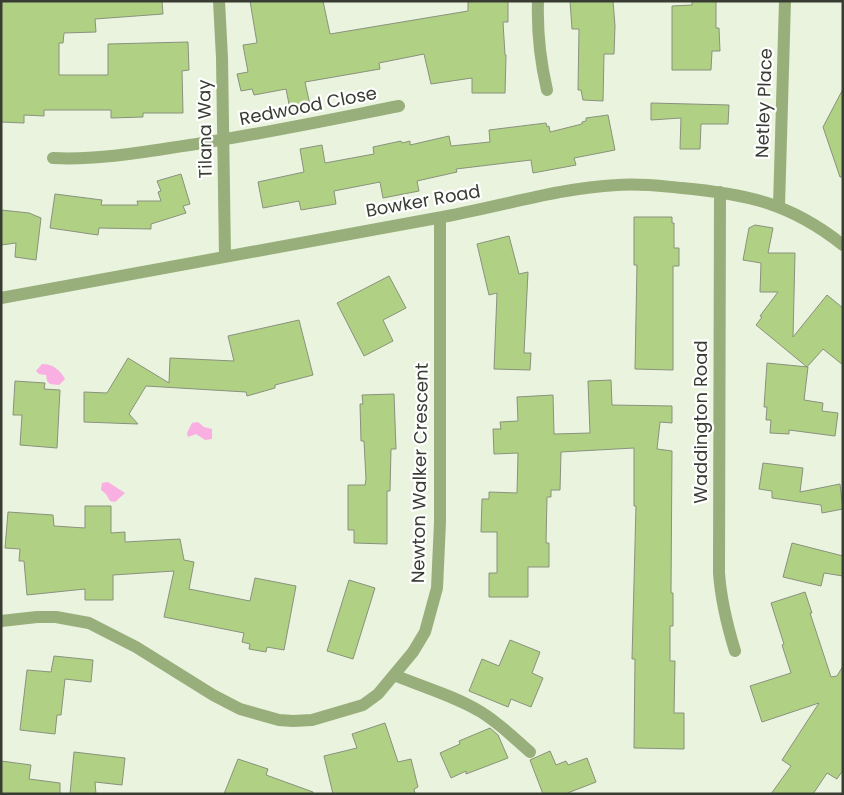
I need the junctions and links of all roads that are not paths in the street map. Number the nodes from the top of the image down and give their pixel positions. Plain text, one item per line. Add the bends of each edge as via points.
1 (219, 1) edge
2 (538, 1) edge
3 (785, 1) edge
4 (547, 90) dead end
5 (399, 106) dead end
6 (223, 141) junction
7 (52, 158) dead end
8 (720, 192) junction
9 (779, 206) junction
10 (440, 218) junction
11 (843, 245) edge
12 (225, 256) junction
13 (1, 298) edge
14 (1, 621) edge
15 (736, 651) dead end
16 (394, 675) junction
17 (530, 752) dead end

1 - 6 street, Tilana Way
2 - 4 street via 537,31
3 - 9 street, Netley Place
5 - 6 street, Redwood Close
6 - 7 street, Redwood Close via 101,157
6 - 12 street, Tilana Way
8 - 9 street, Bowker Road
8 - 10 street, Bowker Road via 617,185
8 - 15 street, Waddington Road via 719,573 726,624
9 - 11 street, Bowker Road
10 - 12 street, Bowker Road
10 - 16 street, Newton Walker Crescent via 437,588 425,632
12 - 13 street, Bowker Road
14 - 16 street, Newton Walker Crescent via 56,617 89,623 240,709 279,720 312,720 363,705 378,694
16 - 17 street via 480,712

